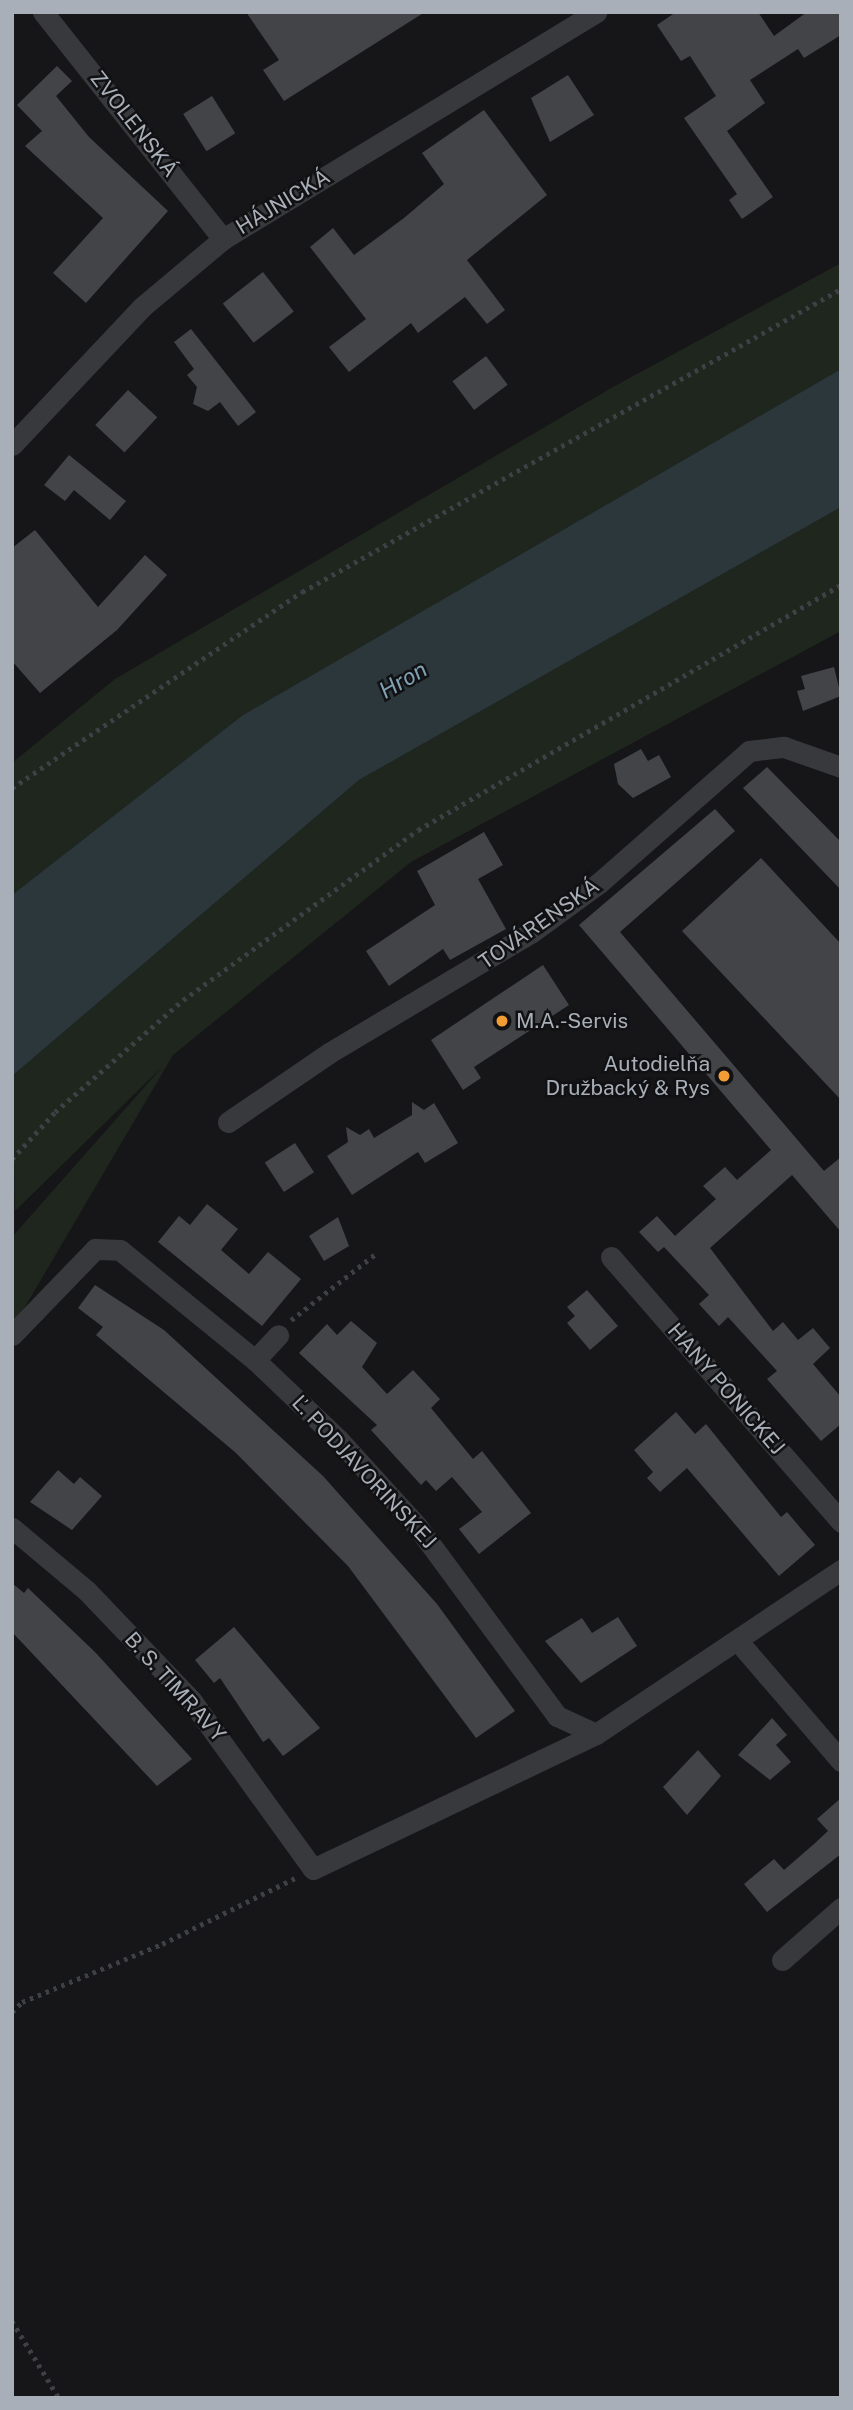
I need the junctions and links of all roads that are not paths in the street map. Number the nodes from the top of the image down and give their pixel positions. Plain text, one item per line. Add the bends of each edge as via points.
1 (43, 12) edge
2 (597, 12) edge
3 (223, 239) junction
4 (12, 445) edge
5 (841, 767) edge
6 (228, 1122) dead end
7 (611, 1257) dead end
8 (12, 1335) edge
9 (278, 1335) road end
10 (256, 1360) junction
11 (841, 1522) edge
12 (12, 1528) edge
13 (841, 1570) edge
14 (737, 1640) junction
15 (596, 1734) junction
16 (841, 1762) edge
17 (841, 1908) edge
18 (782, 1959) dead end

1 - 3 street, ZVOLENSKÁ
2 - 3 street, HÁJNICKÁ
3 - 4 street, HÁJNICKÁ via 142,307
5 - 6 street, TOVÁRENSKÁ via 784,747 749,751 599,883 532,932 329,1053
7 - 11 street, HANY PONICKEJ
8 - 10 street, Ľ. PODJAVORINSKEJ via 95,1249 120,1250
9 - 10 street
10 - 15 street, Ľ. PODJAVORINSKEJ via 417,1526 557,1716
12 - 15 street, B. S. TIMRAVY via 87,1591 191,1700 313,1869
13 - 14 street
14 - 15 street
14 - 16 street
17 - 18 street

